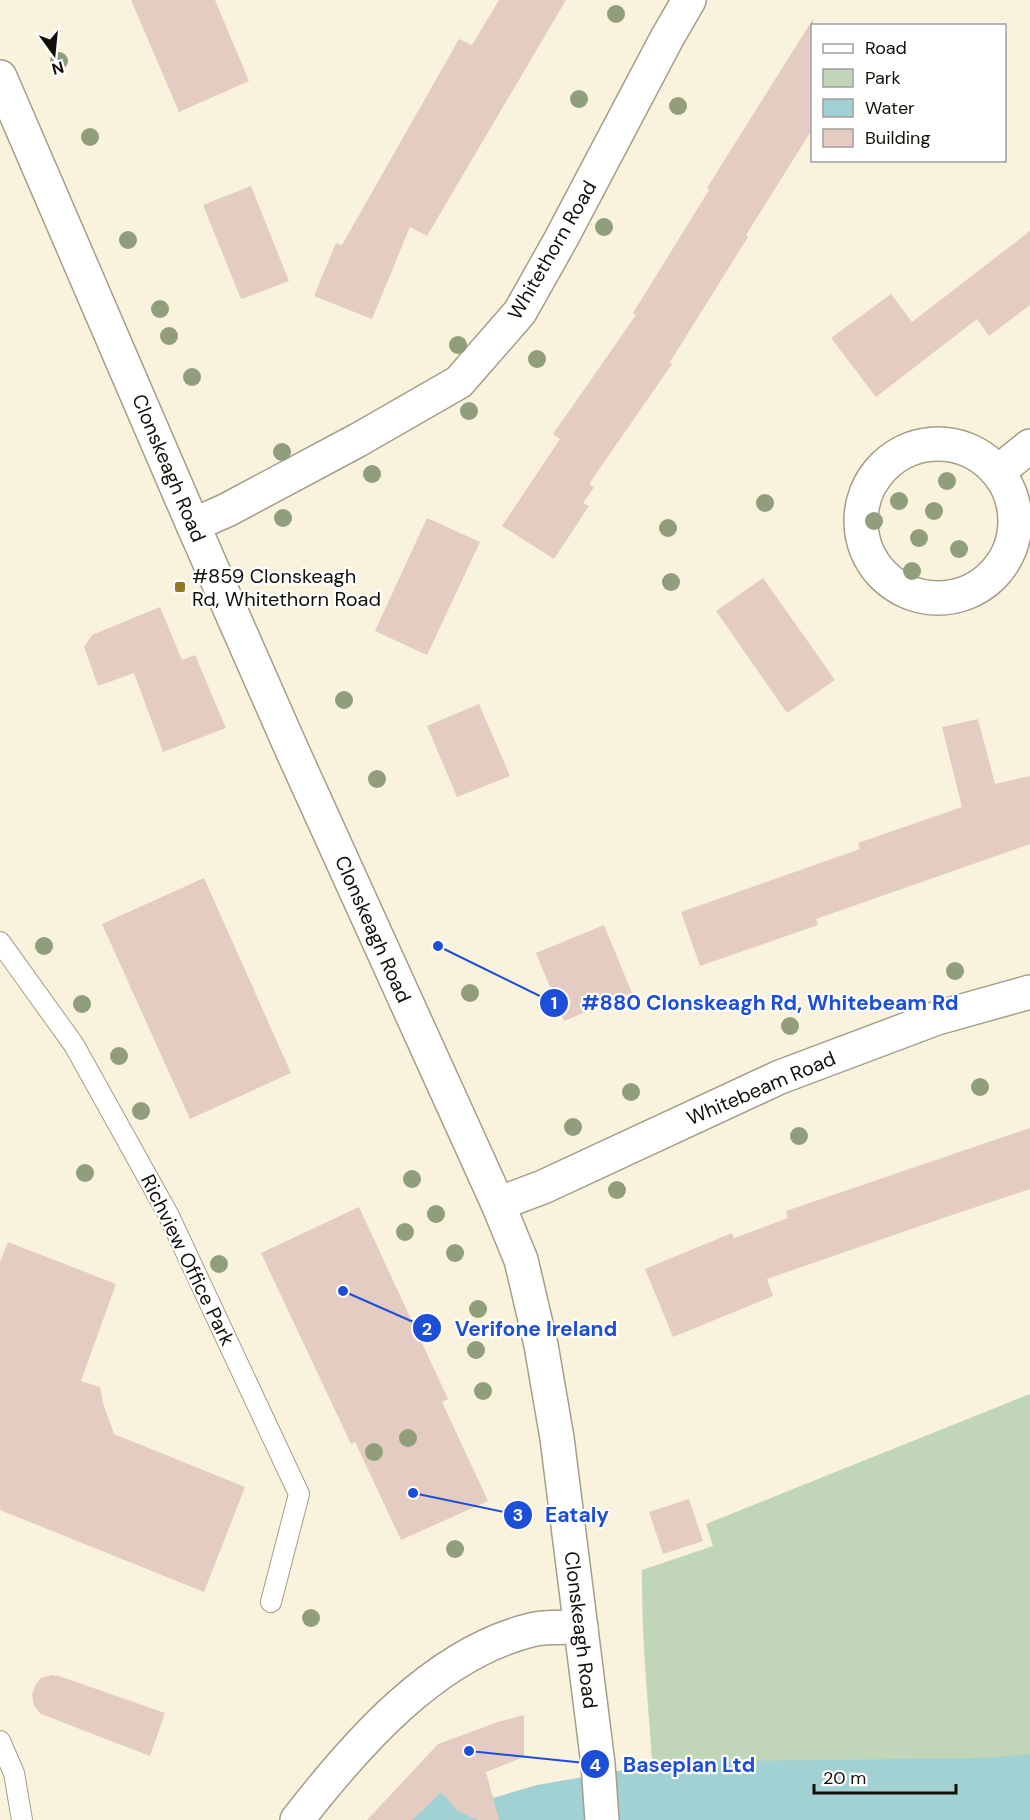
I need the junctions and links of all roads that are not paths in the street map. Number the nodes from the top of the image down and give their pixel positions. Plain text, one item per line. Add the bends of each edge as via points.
1 (689, 0) edge
2 (0, 77) edge
3 (1030, 446) edge
4 (999, 471) junction
5 (193, 525) junction
6 (0, 942) edge
7 (1030, 992) edge
8 (498, 1204) junction
9 (271, 1602) dead end
10 (581, 1628) junction
11 (0, 1741) edge
12 (22, 1820) edge
13 (297, 1820) edge
14 (602, 1820) edge

1 - 5 street, Whitethorn Road via 520,312 459,382
2 - 5 street, Clonskeagh Road
3 - 4 street
4 - 4 street via 1016,506 1012,550 984,586 941,601 892,586 878,574 861,538 863,495 886,461 926,443 966,447
5 - 8 street, Clonskeagh Road
6 - 9 lane, Richview Office Park via 74,1045 168,1214 299,1494
7 - 8 street, Whitebeam Road via 937,1018 780,1077
8 - 10 street, Clonskeagh Road via 521,1260 541,1346
10 - 13 street via 532,1630 494,1643 444,1670 398,1705
10 - 14 street, Clonskeagh Road
11 - 12 lane via 14,1773

